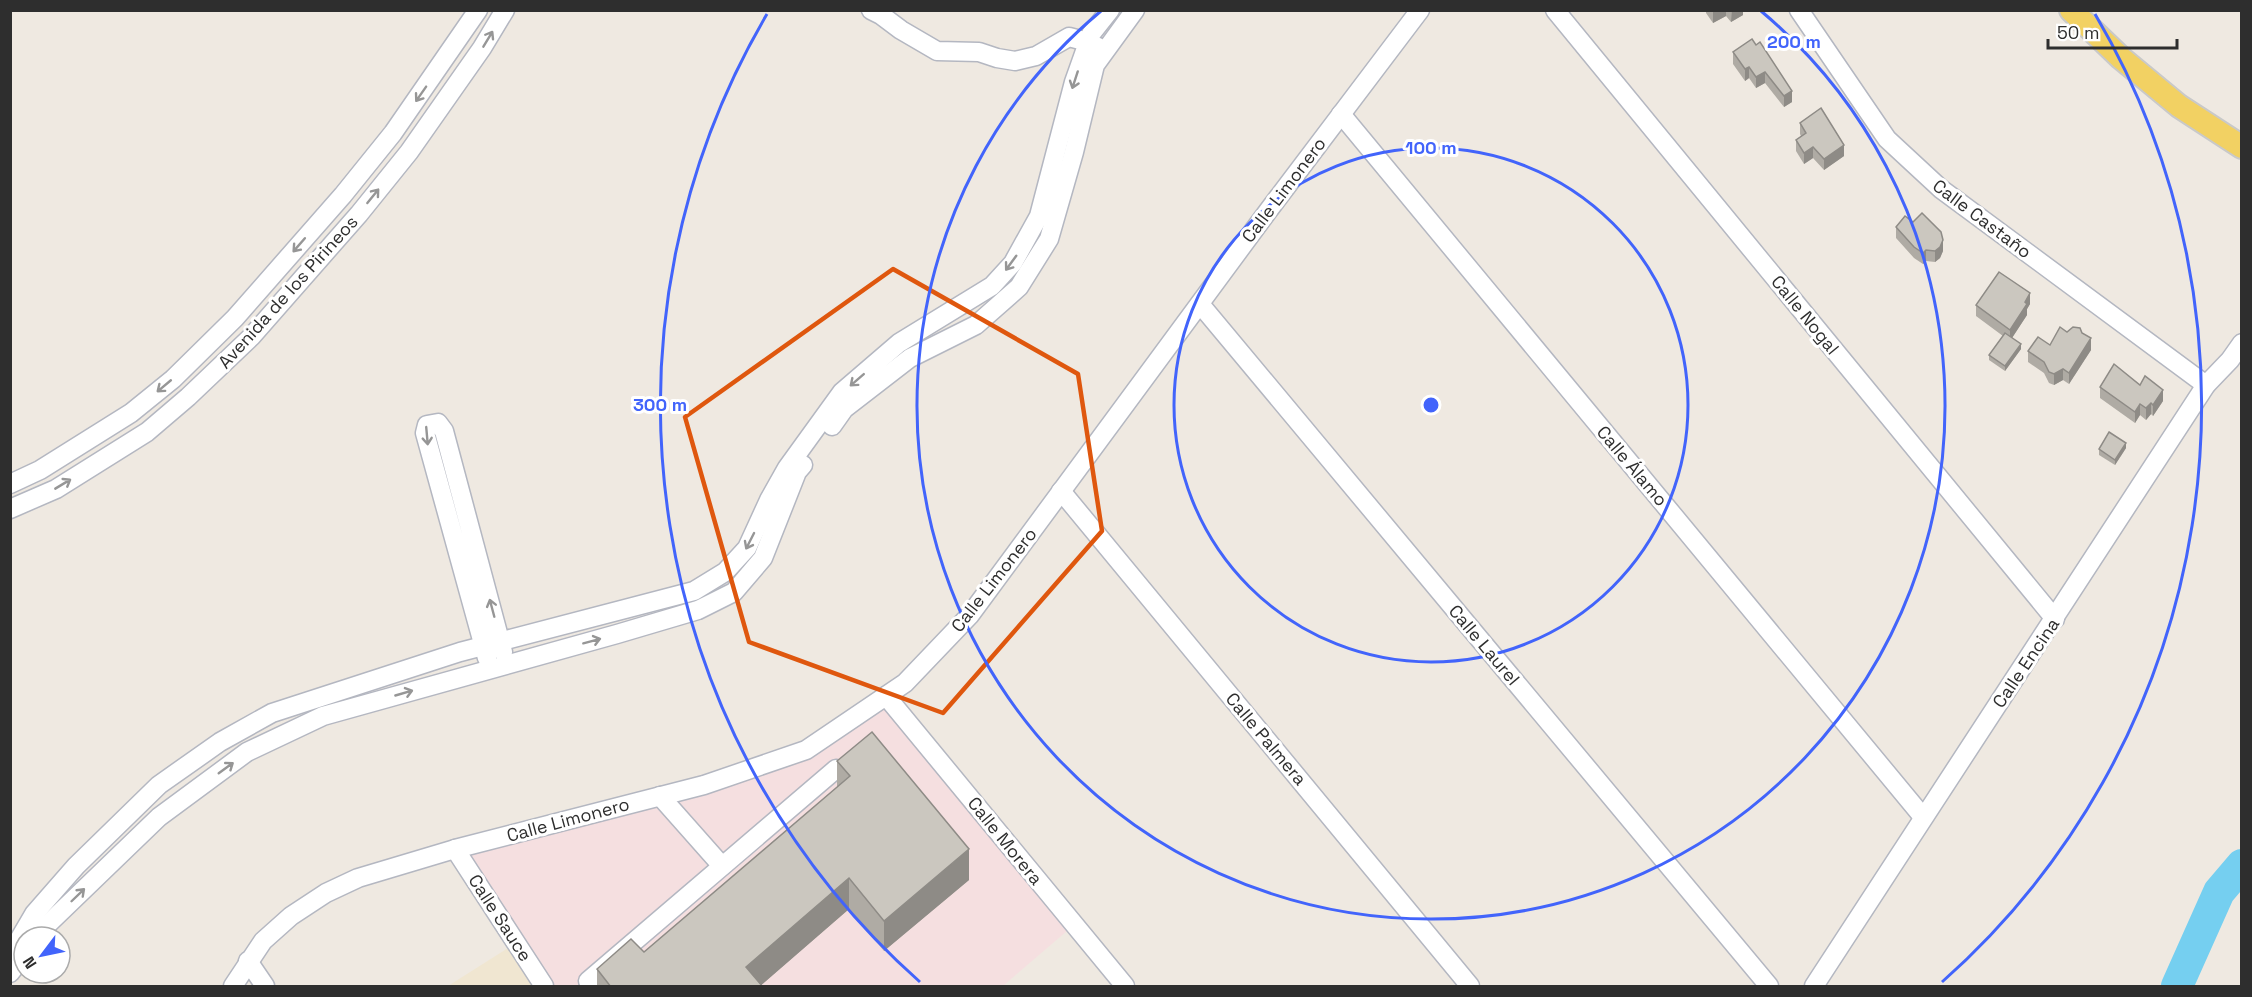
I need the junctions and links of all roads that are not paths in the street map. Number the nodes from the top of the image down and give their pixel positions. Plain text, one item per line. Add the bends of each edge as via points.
1 (478, 10) edge
2 (505, 10) edge
3 (871, 10) edge
4 (1110, 10) edge
5 (1134, 10) edge
6 (1420, 10) edge
7 (1555, 10) edge
8 (1799, 10) edge
9 (2071, 10) edge
10 (1088, 42) junction
11 (1104, 51) junction
12 (1341, 114) junction
13 (2241, 147) edge
14 (1200, 304) junction
15 (2241, 342) edge
16 (2206, 386) junction
17 (10, 484) edge
18 (1061, 491) junction
19 (10, 509) edge
20 (2055, 619) junction
21 (492, 644) junction
22 (499, 667) junction
23 (886, 696) junction
24 (836, 768) dead end
25 (660, 796) junction
26 (1923, 818) junction
27 (455, 849) junction
28 (722, 866) junction
29 (47, 925) edge
30 (10, 955) edge
31 (248, 962) junction
32 (588, 981) dead end
33 (233, 987) edge
34 (265, 987) edge
35 (544, 987) edge
36 (1125, 987) edge
37 (1470, 987) edge
38 (1769, 987) edge
39 (1814, 987) edge

1 -> 17 street, Avenida de los Pirineos via 393,133 235,318 131,413 40,470
19 -> 2 street, Avenida de los Pirineos via 56,489 147,432 251,337 409,152
3 - 10 street via 938,51 979,52 1015,61 1036,56 1069,38
4 - 10 street
5 - 11 street
6 - 12 street, Calle Limonero
7 - 20 street, Calle Nogal
8 - 16 street, Calle Castaño via 1887,139 1941,189
9 - 13 main road via 2180,106
10 - 11 street
10 -> 21 street via 1039,216 1013,263 992,286 899,343 842,392 787,468 747,548 725,572 694,591
22 -> 11 street via 698,610 734,592 763,558 797,472 844,409 910,358 976,325 1019,287 1049,239 1095,65
12 - 14 street, Calle Limonero
12 - 26 street, Calle Álamo
14 - 18 street, Calle Limonero
14 - 38 street, Calle Laurel
15 - 16 street, Calle Encina
16 - 20 street, Calle Encina
18 - 23 street, Calle Limonero via 970,615 905,683
18 - 37 street, Calle Palmera
20 - 26 street, Calle Encina
21 -> 21 street via 444,430 438,423 427,425 425,434
21 - 22 street
21 - 30 street via 272,712 220,742 159,785 76,866 34,914
29 -> 22 street via 159,817 248,752 323,716
23 - 25 street, Calle Limonero via 806,750
23 - 36 street, Calle Morera
24 - 28 street
25 - 27 street, Calle Limonero
25 - 28 street
26 - 39 street, Calle Encina
27 - 31 street, Calle Limonero via 358,878 326,893 291,916 263,941
27 - 35 street, Calle Sauce
28 - 32 street
31 - 33 street, Calle Limonero
31 - 34 street

